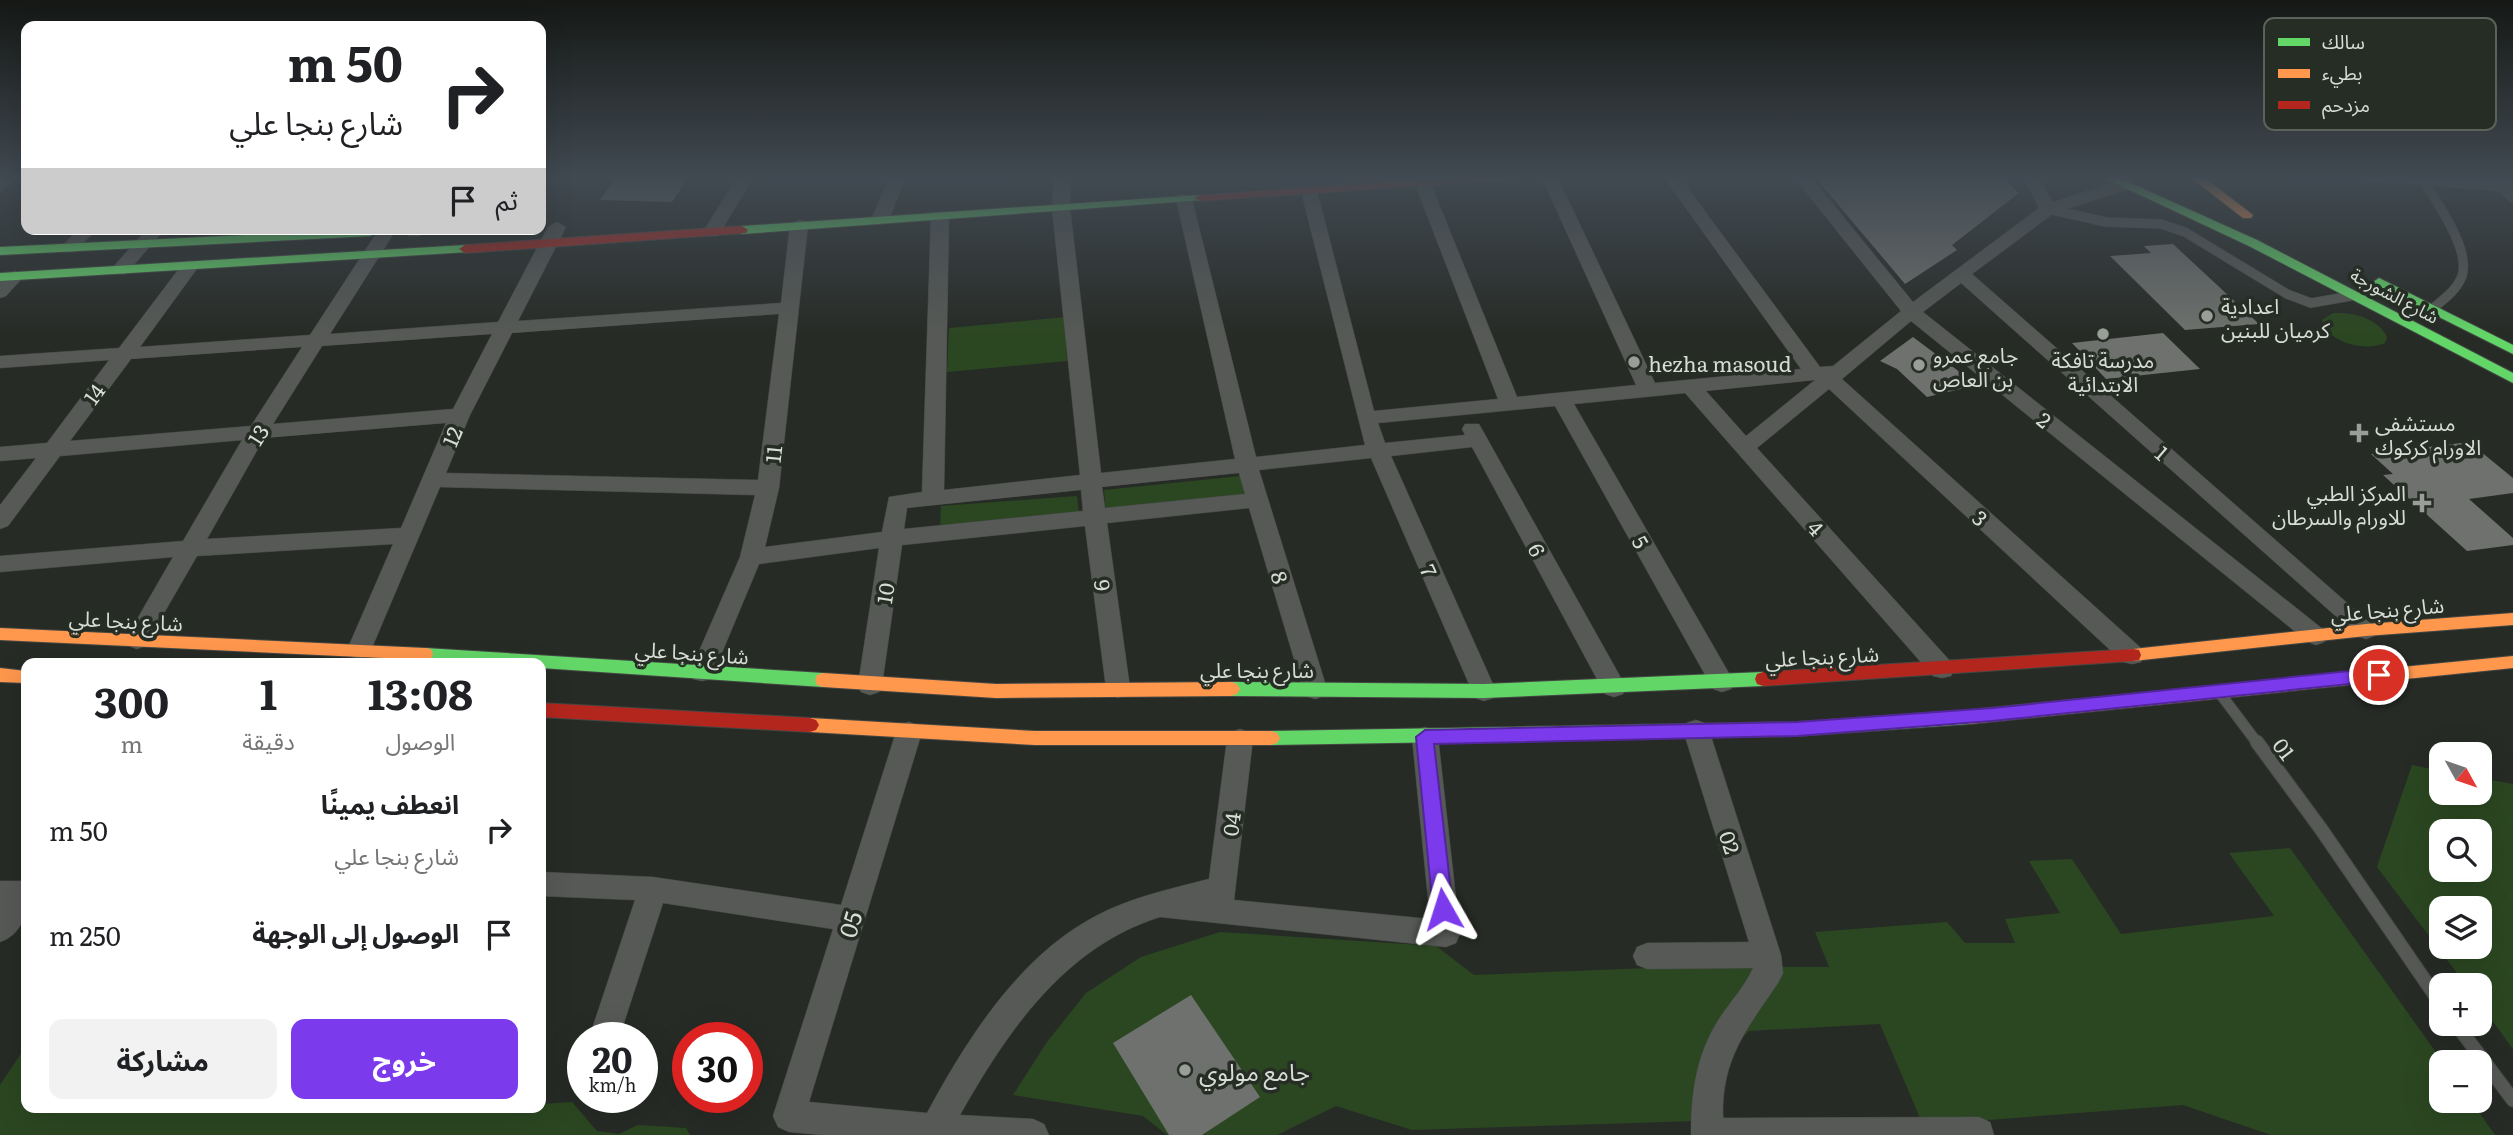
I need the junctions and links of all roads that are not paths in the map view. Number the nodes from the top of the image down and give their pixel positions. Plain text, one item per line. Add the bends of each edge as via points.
1 (714, 229) edge
2 (750, 229) edge
3 (799, 229) edge
4 (940, 229) edge
5 (1063, 229) edge
6 (1191, 229) edge
7 (1319, 229) edge
8 (1441, 229) edge
9 (1574, 229) edge
10 (1713, 229) edge
11 (1844, 229) edge
12 (2021, 229) edge
13 (2176, 229) edge
14 (2223, 229) edge
15 (2453, 229) edge
16 (712, 232) junction
17 (549, 233) edge
18 (83, 235) edge
19 (151, 235) edge
20 (341, 235) edge
21 (384, 235) edge
22 (532, 235) edge
23 (141, 244) junction
24 (69, 248) junction
25 (0, 251) edge
26 (373, 254) junction
27 (190, 266) junction
28 (121, 270) junction
29 (2358, 271) dead end
30 (1961, 274) junction
31 (7, 277) edge
32 (0, 292) edge
33 (2353, 295) junction
34 (789, 308) junction
35 (2432, 309) junction
36 (1911, 312) junction
37 (2403, 321) junction
38 (505, 327) junction
39 (317, 341) junction
40 (2513, 350) edge
41 (121, 355) junction
42 (0, 362) edge
43 (1827, 375) junction
44 (2513, 379) edge
45 (1691, 387) junction
46 (1649, 391) junction
47 (1562, 400) junction
48 (1511, 405) junction
49 (1462, 411) junction
50 (460, 415) junction
51 (1366, 418) junction
52 (256, 434) junction
53 (1478, 440) junction
54 (1746, 447) junction
55 (1377, 449) junction
56 (51, 450) junction
57 (0, 454) edge
58 (1247, 465) junction
59 (432, 480) junction
60 (1092, 481) junction
61 (768, 488) junction
62 (933, 499) junction
63 (1258, 500) junction
64 (1094, 519) junction
65 (0, 521) edge
66 (409, 535) junction
67 (893, 538) junction
68 (190, 548) junction
69 (751, 557) junction
70 (0, 565) edge
71 (2513, 619) edge
72 (2366, 630) junction
73 (0, 634) edge
74 (2316, 636) junction
75 (137, 640) junction
76 (359, 650) junction
77 (2132, 655) junction
78 (452, 658) edge
79 (2513, 662) edge
80 (546, 666) edge
81 (1942, 669) junction
82 (702, 672) junction
83 (0, 675) edge
84 (21, 677) edge
85 (1722, 682) junction
86 (870, 685) junction
87 (1614, 687) junction
88 (1118, 688) junction
89 (1315, 689) junction
90 (1484, 691) junction
91 (2218, 691) junction
92 (546, 710) edge
93 (1696, 730) junction
94 (909, 732) junction
95 (1425, 737) junction
96 (1240, 739) junction
97 (546, 884) edge
98 (653, 889) junction
99 (0, 893) edge
100 (21, 894) edge
101 (1221, 899) junction
102 (21, 901) edge
103 (850, 919) junction
104 (0, 929) edge
105 (1767, 955) junction
106 (1647, 956) dead end
107 (2429, 988) edge
108 (609, 1022) edge
109 (2465, 1036) edge
110 (2513, 1100) edge
111 (789, 1116) joint
112 (935, 1133) edge
113 (1979, 1133) edge
114 (1707, 1134) edge
115 (1033, 1135) edge

1 - 16 street
2 - 16 main road
3 - 34 street, 11
4 - 62 street
5 - 60 street, 9
6 - 58 street, 8
7 - 51 street
8 - 48 street
9 - 46 street
10 - 43 street
11 - 36 street, 2
12 - 30 street
13 - 33 lane via 2287,294 2311,303
14 - 33 main road, شارع الشورجة
15 - 35 lane via 2463,271 2453,290
16 - 17 main road via 601,238
17 - 38 street, 12
18 - 24 street
19 - 23 street
20 - 23 main road
21 - 26 street, 13
22 - 26 main road
23 - 24 main road
23 - 28 street
24 - 25 main road
26 - 27 main road
26 - 39 street, 13
27 - 28 main road
27 - 41 street, 14
28 - 31 main road
29 - 35 main road
30 - 36 street
30 - 72 street, 1
31 - 32 street
33 - 37 main road, شارع الشورجة
34 - 38 street
34 - 61 street, 11
35 - 37 main road
35 - 40 main road
36 - 43 street
36 - 74 street, 2
37 - 44 main road, شارع الشورجة
38 - 39 street
38 - 50 street, 12
39 - 41 street
39 - 52 street, 13
41 - 42 street
41 - 56 street, 14
43 - 45 street
43 - 54 street
43 - 77 street, 3
45 - 46 street
45 - 54 street, 4
46 - 47 street
47 - 48 street
47 - 85 street, 5
48 - 49 street
49 - 51 street
49 - 53 street, 6
50 - 52 street
50 - 59 street, 12
51 - 55 street
52 - 56 street
52 - 68 street, 13
53 - 55 street
53 - 87 street, 6
54 - 81 street, 4
55 - 58 street
55 - 90 street, 7
56 - 57 street
56 - 65 street, 14
58 - 60 street
58 - 63 street, 8
59 - 61 street
59 - 66 street, 12
60 - 62 street
60 - 64 street, 9
61 - 69 street, 11
62 - 67 street, 10 via 897,502
63 - 64 street
63 - 89 street, 8
64 - 67 street
64 - 88 street, 9
66 - 68 street
66 - 76 street, 12
67 - 69 street
67 - 86 street, 10
68 - 70 street
68 - 75 street, 13
69 - 82 street, 11
71 - 72 main road, شارع بنجا علي
72 - 74 main road, شارع بنجا علي
73 - 75 main road, شارع بنجا علي
74 - 77 main road, شارع بنجا علي
75 - 76 main road, شارع بنجا علي
76 - 78 main road, شارع بنجا علي
77 - 81 main road, شارع بنجا علي
79 - 91 main road
80 - 82 main road, شارع بنجا علي via 639,674
81 - 85 main road, شارع بنجا علي
82 - 86 main road, شارع بنجا علي
83 - 84 main road
85 - 87 main road, شارع بنجا علي
86 - 88 main road, شارع بنجا علي via 996,691
87 - 90 main road, شارع بنجا علي
88 - 89 main road, شارع بنجا علي
89 - 90 main road, شارع بنجا علي
91 - 93 main road via 1894,722
91 - 107 lane, 01 via 2321,829
92 - 94 main road via 620,709
93 - 95 main road
93 - 105 street, 02
94 - 96 main road
94 - 103 street, 05
95 - 96 main road
95 - 101 street via 1446,934
96 - 101 street, 04
97 - 98 street
98 - 103 street
98 - 108 street
99 - 100 street
101 - 112 street via 1162,905 1102,927 1059,959 994,1035
102 - 104 street
103 - 111 street, 05
105 - 106 street
105 - 114 street via 1768,973 1723,1036 1711,1062
109 - 110 lane
111 - 112 street
112 - 115 street
113 - 114 street

